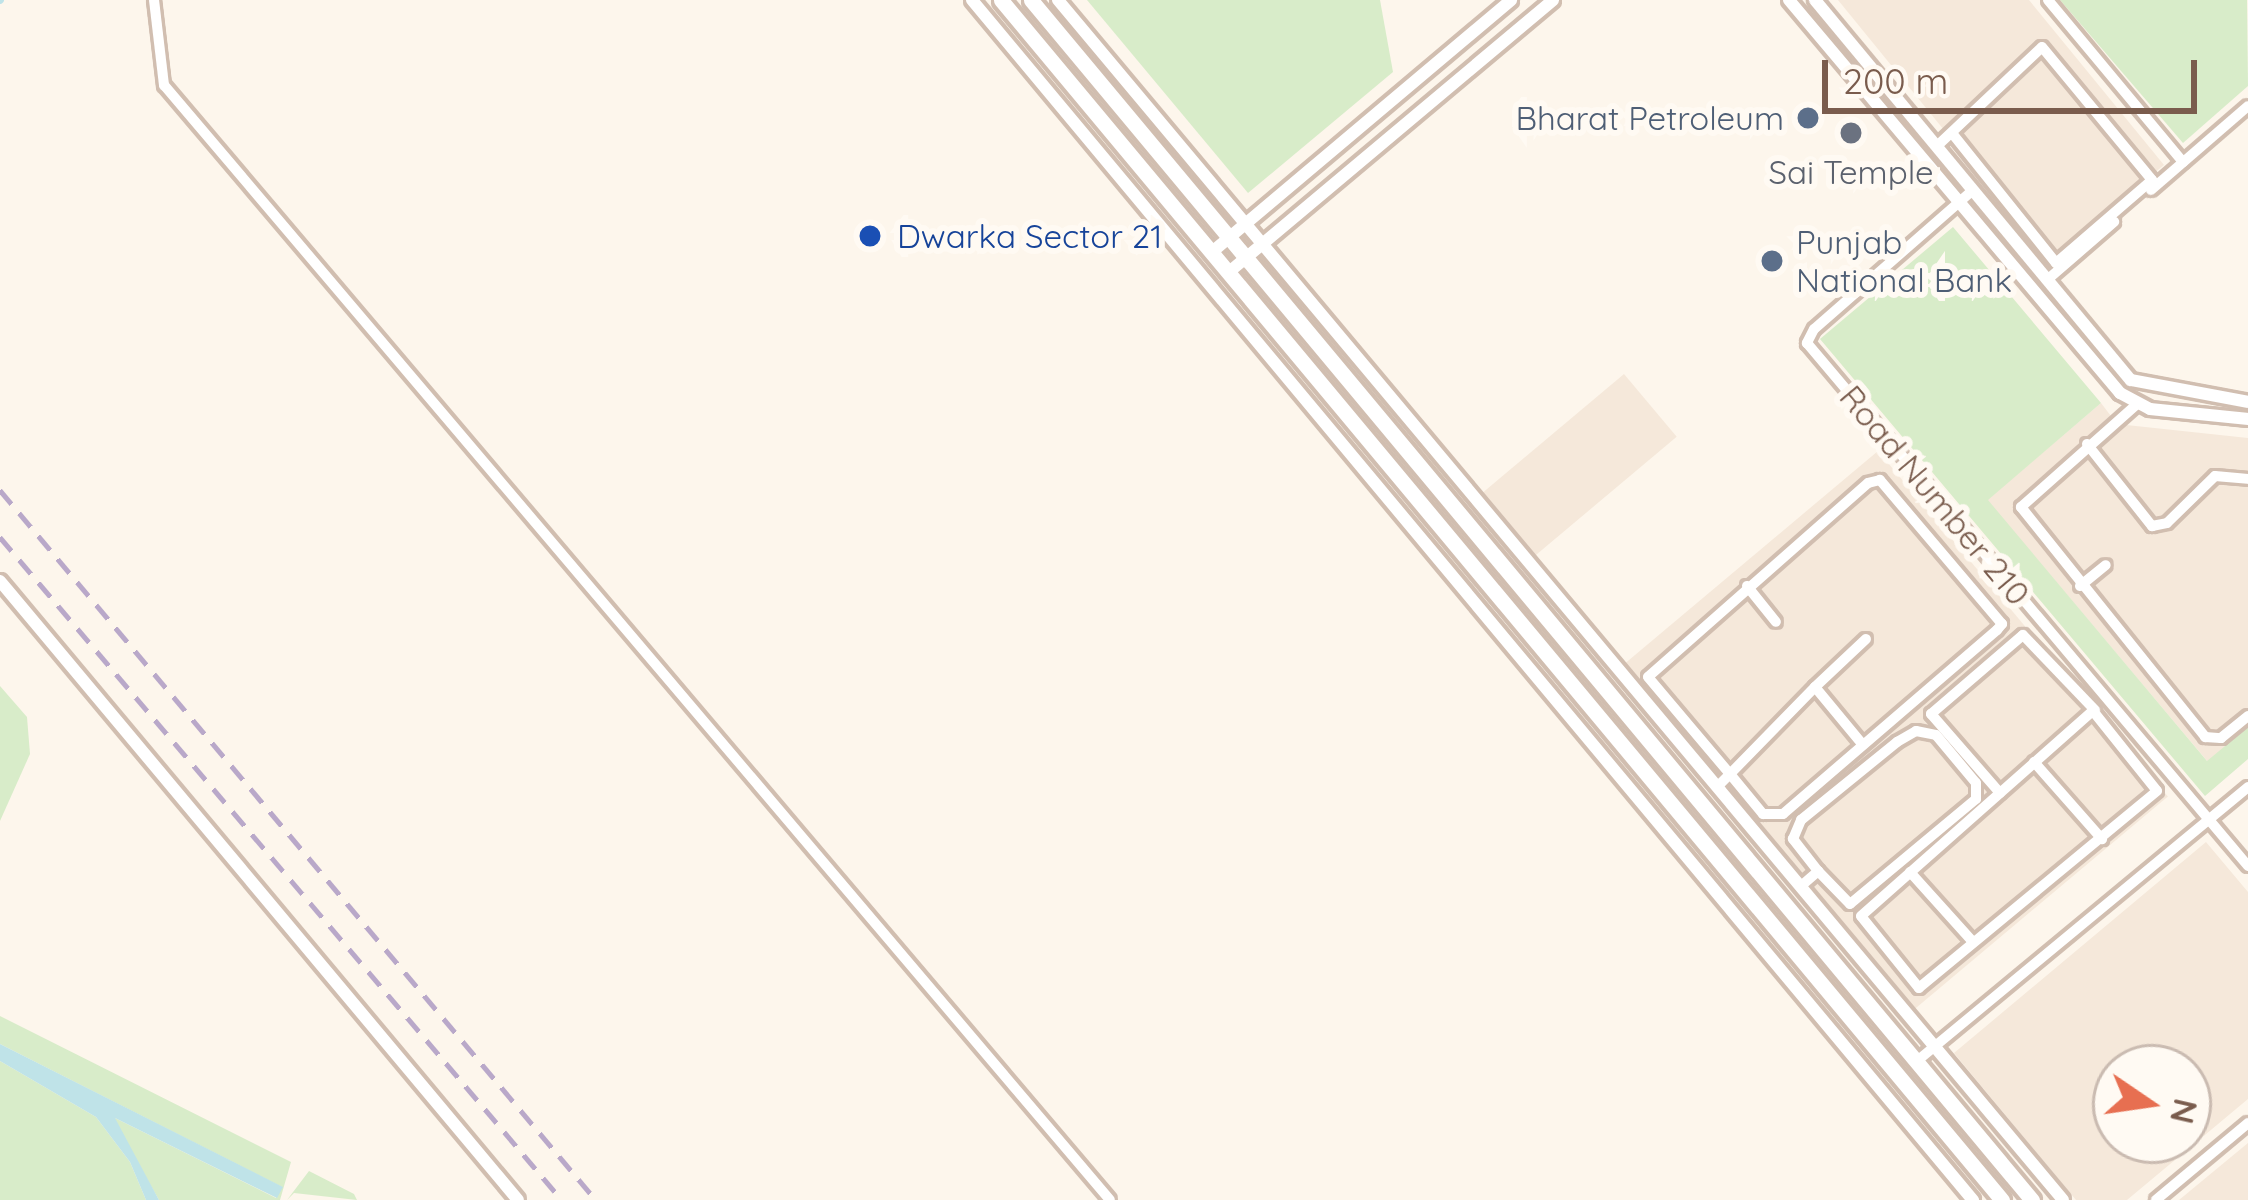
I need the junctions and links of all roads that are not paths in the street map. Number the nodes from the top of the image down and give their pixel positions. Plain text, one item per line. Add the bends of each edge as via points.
1 (154, 0) edge
2 (972, 0) edge
3 (1001, 0) edge
4 (1030, 0) edge
5 (1058, 0) edge
6 (1511, 0) edge
7 (1553, 0) edge
8 (1789, 0) edge
9 (1815, 0) edge
10 (2048, 0) edge
11 (2248, 106) edge
12 (1952, 134) junction
13 (1937, 146) junction
14 (2183, 162) junction
15 (1973, 190) junction
16 (1960, 202) junction
17 (1245, 224) junction
18 (1229, 237) junction
19 (1262, 244) junction
20 (1212, 252) junction
21 (1246, 258) junction
22 (1229, 272) junction
23 (2047, 280) junction
24 (2248, 402) edge
25 (2135, 405) junction
26 (2248, 419) edge
27 (2087, 445) junction
28 (2248, 479) edge
29 (2106, 565) dead end
30 (0, 581) edge
31 (1747, 586) junction
32 (2080, 586) junction
33 (1776, 622) dead end
34 (1866, 639) dead end
35 (1814, 687) junction
36 (2107, 699) junction
37 (2093, 711) junction
38 (2248, 716) edge
39 (1863, 745) junction
40 (2034, 762) junction
41 (1730, 774) junction
42 (1718, 786) junction
43 (2248, 787) edge
44 (2000, 793) junction
45 (2210, 820) junction
46 (2102, 838) junction
47 (2248, 866) edge
48 (1817, 871) junction
49 (1910, 872) junction
50 (1801, 886) junction
51 (1973, 942) junction
52 (1889, 958) junction
53 (1872, 973) junction
54 (1935, 1046) junction
55 (1917, 1061) junction
56 (2248, 1123) edge
57 (518, 1200) edge
58 (1110, 1200) edge
59 (1973, 1200) edge
60 (2002, 1200) edge
61 (2032, 1200) edge
62 (2063, 1200) edge
63 (2156, 1200) edge

1 - 58 street via 164,85
2 - 59 street
3 - 20 main road
4 - 18 main road
5 - 17 street
6 - 17 street
7 - 19 street
8 - 16 street
9 - 13 street
10 - 14 street
11 - 14 street
12 - 12 street via 2042,47 2152,180 2056,262
12 - 13 street
13 - 15 street
14 - 23 street
15 - 16 street, Road Number 210
15 - 23 street
16 - 25 street
16 - 36 street, Road Number 210 via 1814,329 1808,343
17 - 18 street
17 - 19 street
18 - 20 street
18 - 21 main road
19 - 21 street
19 - 42 street
20 - 22 main road
21 - 22 street
21 - 55 main road
22 - 60 main road
23 - 24 street via 2131,380
25 - 26 street
25 - 27 street
27 - 28 street via 2152,526 2167,523 2215,476
27 - 32 street via 2021,507
29 - 32 street
30 - 57 street
31 - 33 street
31 - 39 street via 1880,480 2000,613 1997,630
31 - 41 street via 1648,677
32 - 38 street via 2205,737 2221,739
34 - 35 street
35 - 39 street
35 - 41 street
36 - 37 street
36 - 45 street, Road Number 210
37 - 40 street
37 - 44 street via 2023,635 1931,714
37 - 46 street via 2157,790
39 - 41 street via 1777,817 1763,814
40 - 44 street
40 - 46 street
41 - 42 street
42 - 50 street
43 - 45 street
44 - 49 street
45 - 47 street, Road Number 210
45 - 54 street
46 - 51 street
48 - 48 street via 1793,839 1801,820 1916,731 1936,735 1976,784 1976,800 1850,904
48 - 50 street
49 - 51 street
49 - 52 street via 1861,916
50 - 53 street
51 - 52 street via 1919,988
52 - 53 street
53 - 54 street
54 - 55 street
54 - 62 street
55 - 61 main road
56 - 63 street

